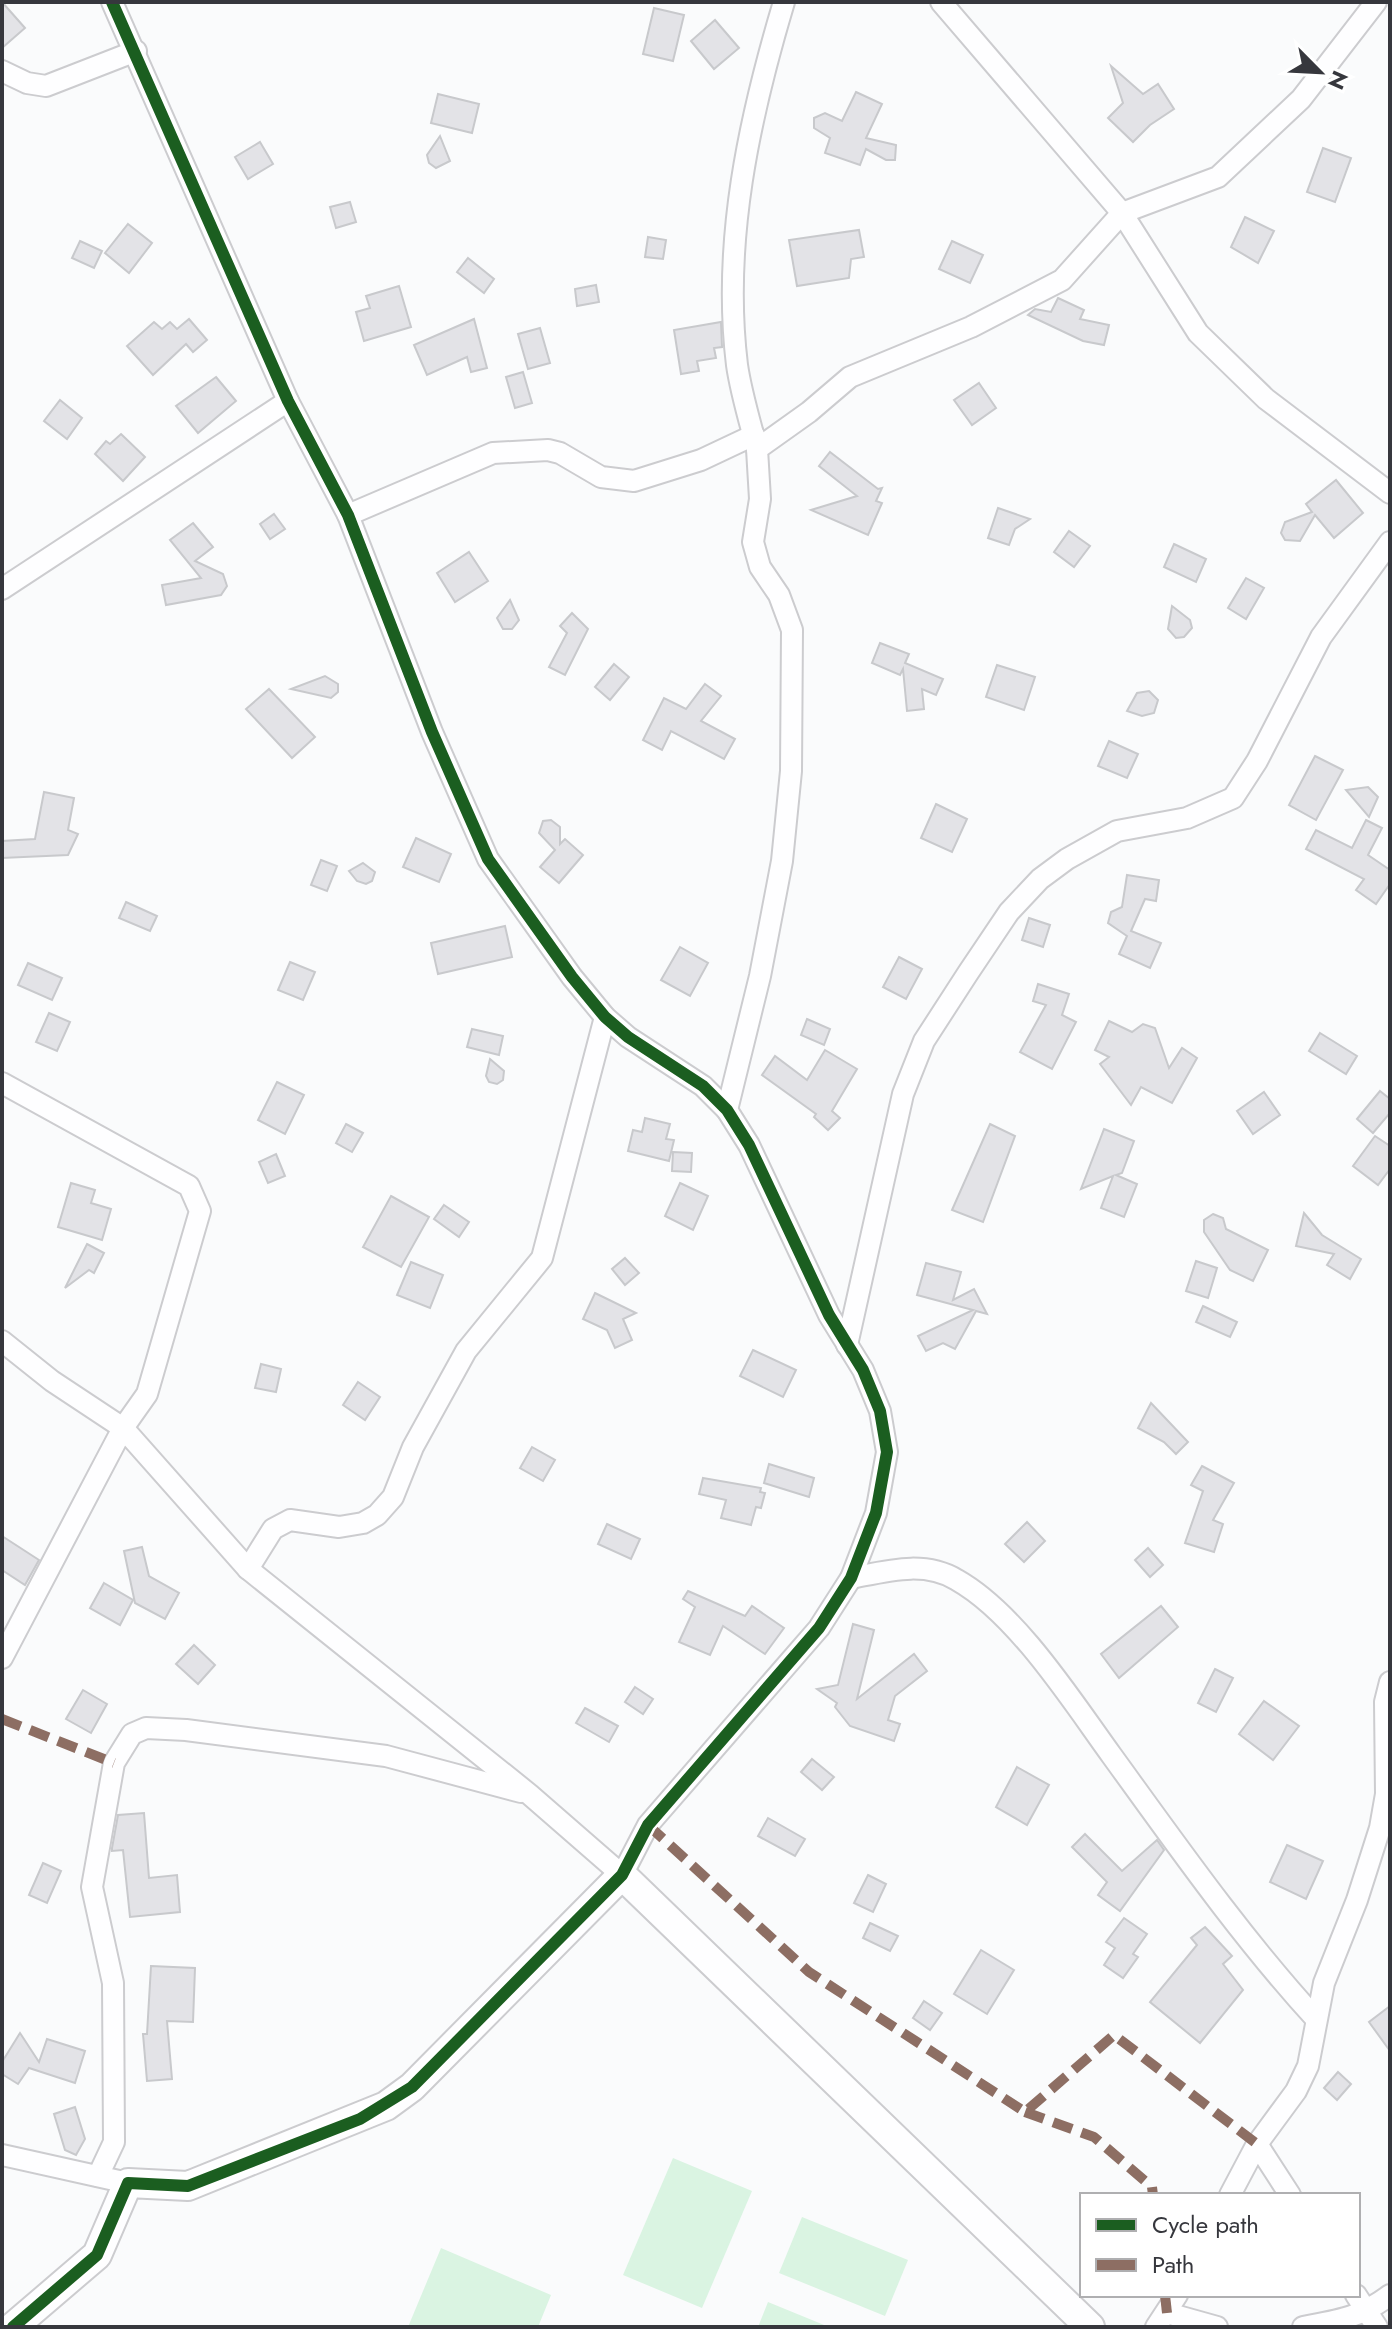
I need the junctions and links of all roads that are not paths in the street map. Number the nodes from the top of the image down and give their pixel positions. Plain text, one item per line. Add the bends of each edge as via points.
1 (112, 2) edge
2 (784, 2) edge
3 (941, 2) edge
4 (1376, 2) edge
5 (136, 51) junction
6 (2, 71) edge
7 (1122, 213) junction
8 (288, 401) junction
9 (755, 442) junction
10 (1390, 493) edge
11 (348, 515) junction
12 (1390, 542) edge
13 (3, 587) edge
14 (605, 1017) junction
15 (2, 1083) edge
16 (727, 1110) junction
17 (2, 1341) edge
18 (847, 1345) junction
19 (123, 1428) junction
20 (248, 1569) junction
21 (851, 1578) junction
22 (2, 1658) edge
23 (1390, 1682) edge
24 (1389, 1760) edge
25 (529, 1794) junction
26 (622, 1875) junction
27 (1316, 2019) junction
28 (1257, 2144) junction
29 (2, 2155) edge
30 (98, 2176) junction
31 (128, 2183) junction
32 (1231, 2193) edge
33 (1289, 2193) edge
34 (1390, 2295) edge
35 (1366, 2311) edge
36 (1167, 2312) edge
37 (13, 2327) edge
38 (1090, 2327) edge
39 (1217, 2327) edge
40 (1303, 2327) edge

1 - 5 street
2 - 9 street via 744,159 732,274 738,366
3 - 7 street
4 - 7 street via 1301,99 1218,177
5 - 6 street via 46,86
5 - 8 street
7 - 9 street via 1062,280 971,327 850,377 809,412
7 - 10 street via 1198,333 1266,399
8 - 11 street
8 - 13 street
9 - 11 street via 634,481 601,477 548,450 493,453
9 - 16 street via 760,499 753,542 792,630 791,771 782,861
11 - 14 street via 488,859
12 - 18 street via 1321,637 1233,798 1187,818 1117,831 1040,879 1009,912 924,1041 903,1094
14 - 16 street via 682,1070
14 - 20 street via 542,1258 466,1351 413,1447 393,1497 363,1523 339,1527 290,1520 279,1525
15 - 19 street via 189,1186 196,1197 200,1211 147,1394
16 - 18 street
17 - 19 street
18 - 21 street via 880,1411 887,1452 876,1513
19 - 20 street
19 - 22 street
20 - 25 street
21 - 26 street via 819,1628 648,1825
21 - 27 street via 926,1569 957,1579 992,1606 1049,1670 1260,1957
23 - 24 street via 1385,1702
24 - 27 street via 1380,1828
25 - 26 street
25 - 30 street via 386,1756 186,1730 146,1728 132,1734 114,1763 92,1887 113,1983 114,2142
26 - 31 street via 412,2087 386,2106 188,2186
26 - 38 street
27 - 28 street via 1308,2066
28 - 32 street
28 - 33 street
29 - 30 street
30 - 31 street
31 - 37 street via 97,2255
34 - 35 street
35 - 40 street
36 - 39 street

